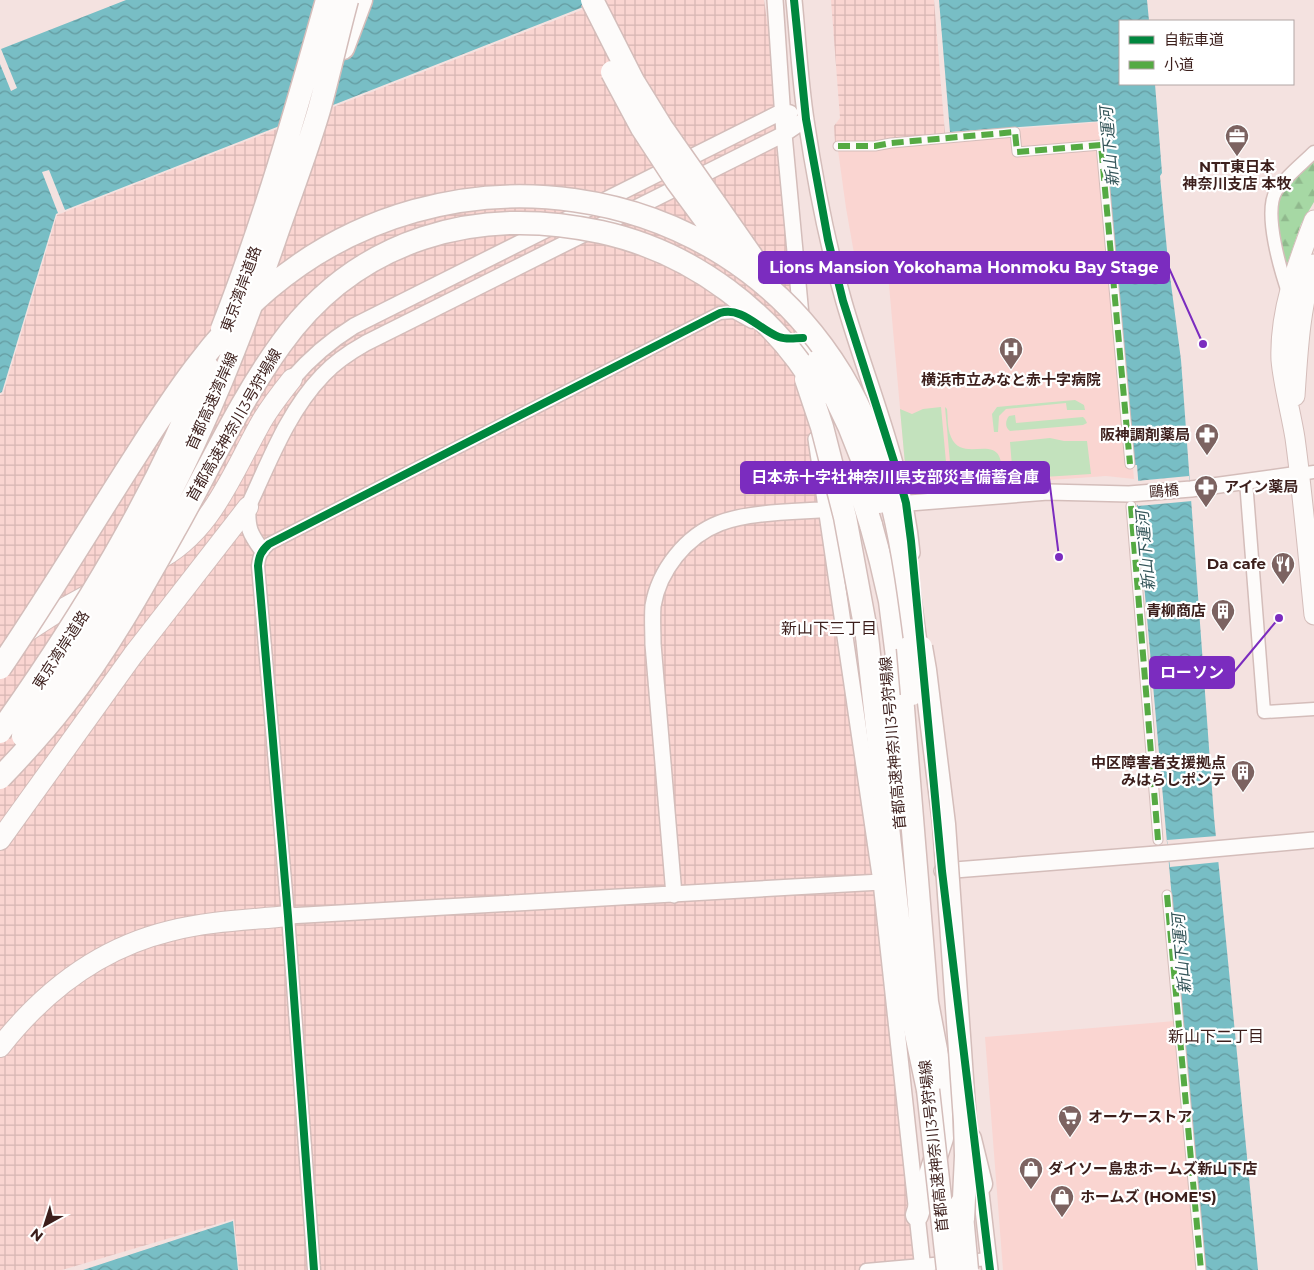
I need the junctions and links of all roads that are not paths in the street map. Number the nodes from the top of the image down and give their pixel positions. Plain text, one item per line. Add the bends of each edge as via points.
1 (322, 0) edge
2 (327, 0) edge
3 (331, 0) edge
4 (347, 0) edge
5 (361, 0) edge
6 (578, 0) edge
7 (592, 0) edge
8 (775, 0) edge
9 (794, 0) edge
10 (319, 110) junction
11 (783, 110) junction
12 (806, 120) junction
13 (784, 134) junction
14 (838, 146) dead end
15 (1314, 152) edge
16 (1314, 220) edge
17 (1314, 264) edge
18 (1289, 295) junction
19 (803, 338) junction
20 (292, 379) joint
21 (1293, 423) junction
22 (1130, 464) dead end
23 (1307, 473) edge
24 (886, 481) junction
25 (1246, 481) junction
26 (1134, 500) junction
27 (906, 503) junction
28 (248, 508) junction
29 (826, 510) junction
30 (871, 525) junction
31 (262, 550) junction
32 (1314, 615) edge
33 (0, 652) edge
34 (0, 668) edge
35 (1314, 709) edge
36 (0, 724) edge
37 (0, 732) edge
38 (0, 739) edge
39 (0, 768) edge
40 (0, 778) edge
41 (0, 840) edge
42 (1158, 840) dead end
43 (1314, 840) edge
44 (942, 871) junction
45 (881, 882) junction
46 (674, 895) junction
47 (1167, 895) dead end
48 (288, 916) junction
49 (0, 1047) edge
50 (928, 1090) junction
51 (981, 1184) junction
52 (917, 1215) junction
53 (963, 1219) junction
54 (990, 1265) edge
55 (923, 1268) edge
56 (314, 1270) edge
57 (866, 1270) edge
58 (948, 1270) edge
59 (967, 1270) edge
60 (1201, 1270) edge

1 - 36 highway, 東京湾岸道路, bridge via 255,225 202,368 158,464 113,550 59,640
2 - 37 highway, 首都高速湾岸線, bridge via 253,244 180,429 111,562 63,641
3 - 38 highway, 東京湾岸道路, bridge via 258,243 210,371 143,513 93,602
4 - 10 highway, 首都高速湾岸線, bridge
5 - 10 highway, bridge
6 - 50 highway, bridge via 642,128 776,320 806,380 822,427 845,517 866,636 906,982
7 - 53 highway, bridge via 633,81 662,128 788,309 817,359 873,486 910,594 925,670 944,824 965,1121
8 - 11 street
9 - 12 street
10 - 39 highway, 首都高速湾岸線, bridge via 240,338 179,475 96,625
11 - 12 street
11 - 13 street
11 - 20 street via 354,326 331,341
12 - 13 street
12 - 27 street via 843,301
13 - 19 street
13 - 28 street via 374,338 342,358 306,393
14 - 22 street via 875,146 1015,132 1017,152 1101,145
15 - 18 street via 1278,188 1271,207 1278,264
16 - 18 main road
17 - 21 main road via 1300,326
18 - 21 main road via 1281,360
19 - 29 street
19 - 31 street via 779,337 739,314 720,313
20 - 33 highway, bridge via 260,424 205,522 193,535 164,557 57,612
21 - 23 main road
23 - 25 street, 鷗橋
23 - 32 main road
24 - 34 highway, 首都高速神奈川3号狩場線, bridge via 863,416 826,352 772,292 709,246 650,219 563,198 513,196 425,207 356,233 316,254 266,290 222,335 178,390
24 - 51 highway, bridge via 902,578 938,1002
24 - 53 highway, 首都高速神奈川3号狩場線, bridge via 904,555 918,662
25 - 26 street, 鷗橋
25 - 35 street via 1264,712
26 - 27 street, 鷗橋 via 1048,492
26 - 42 street
27 - 29 street, 鷗橋
27 - 44 street
28 - 31 street via 250,532
28 - 41 highway via 133,655
29 - 45 street
29 - 46 street, 鷗橋 via 748,516 720,523 694,538 678,553 661,578 653,606 653,644
30 - 40 highway, 首都高速神奈川3号狩場線, bridge via 834,418 803,367 756,314 704,274 634,241 561,225 508,222 433,235 395,249 353,272 315,303 282,342 102,652 67,702
30 - 50 highway, 首都高速神奈川3号狩場線
30 - 52 highway via 890,601 902,696 927,1002 940,1071 942,1138
31 - 48 street via 258,566
43 - 44 street
44 - 51 street
45 - 46 street
45 - 52 street
46 - 48 street
47 - 60 street
48 - 49 highway via 171,931 120,948 74,974 37,1005
48 - 56 street
50 - 58 highway, 首都高速神奈川3号狩場線, bridge
51 - 54 street
52 - 55 street
53 - 59 highway, 首都高速神奈川3号狩場線, bridge
54 - 55 street
55 - 57 street

